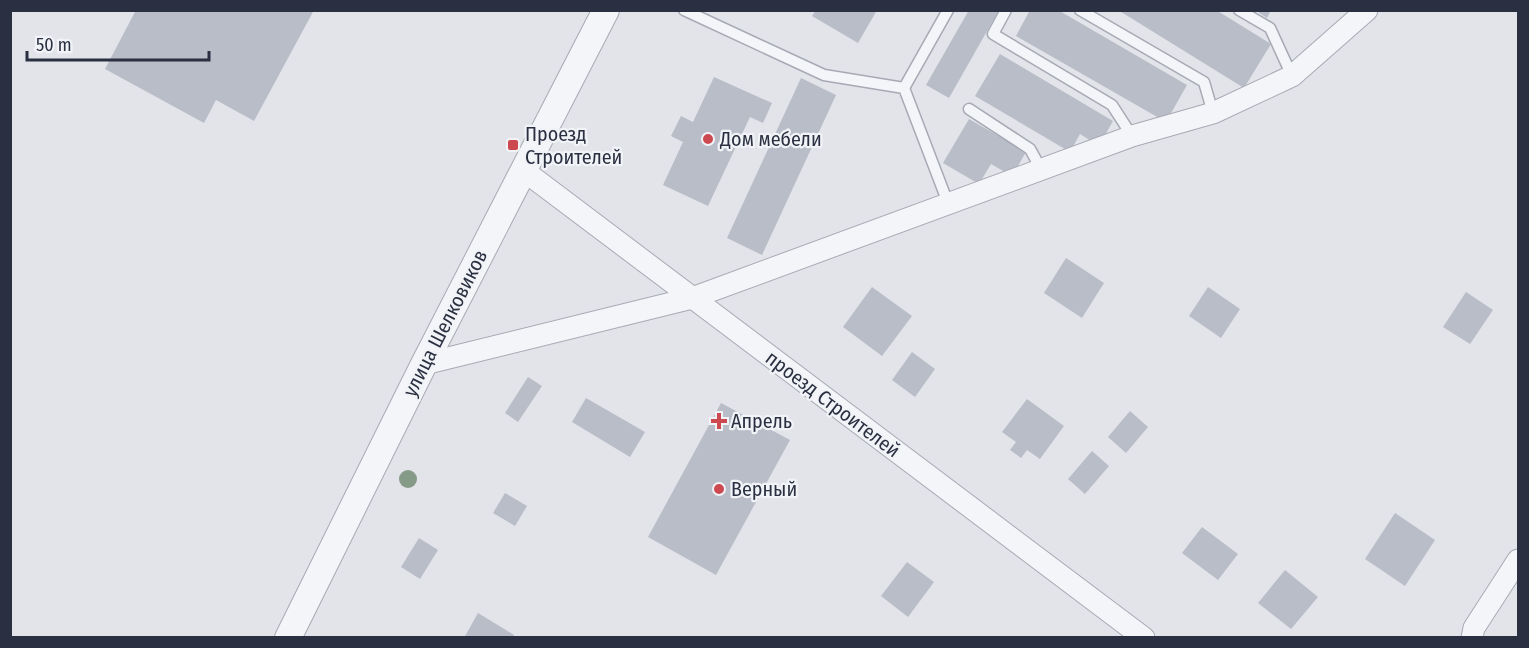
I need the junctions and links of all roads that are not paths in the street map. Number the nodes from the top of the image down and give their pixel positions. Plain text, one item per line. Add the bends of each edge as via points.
1 (606, 10) edge
2 (684, 10) edge
3 (948, 10) edge
4 (1006, 10) edge
5 (1080, 10) edge
6 (1239, 10) edge
7 (1367, 10) edge
8 (1292, 76) junction
9 (904, 88) junction
10 (969, 109) dead end
11 (1213, 113) junction
12 (1132, 136) junction
13 (1041, 169) junction
14 (523, 170) junction
15 (948, 203) junction
16 (692, 298) junction
17 (424, 364) junction
18 (1518, 560) edge
19 (288, 638) edge
20 (1144, 638) edge
21 (1472, 638) edge

1 - 14 street, улица Шелковиков
2 - 9 lane via 824,75
3 - 9 lane
4 - 12 lane via 993,34 1112,105
5 - 11 lane via 1204,82
6 - 8 lane via 1270,28
7 - 8 street
8 - 11 street
9 - 15 lane
10 - 13 lane via 1030,149
11 - 12 street
12 - 13 street
13 - 15 street
14 - 16 street, проезд Строителей
14 - 17 street, улица Шелковиков
15 - 16 street
16 - 17 street
16 - 20 street, проезд Строителей
17 - 19 street, улица Шелковиков
18 - 21 street via 1474,628

